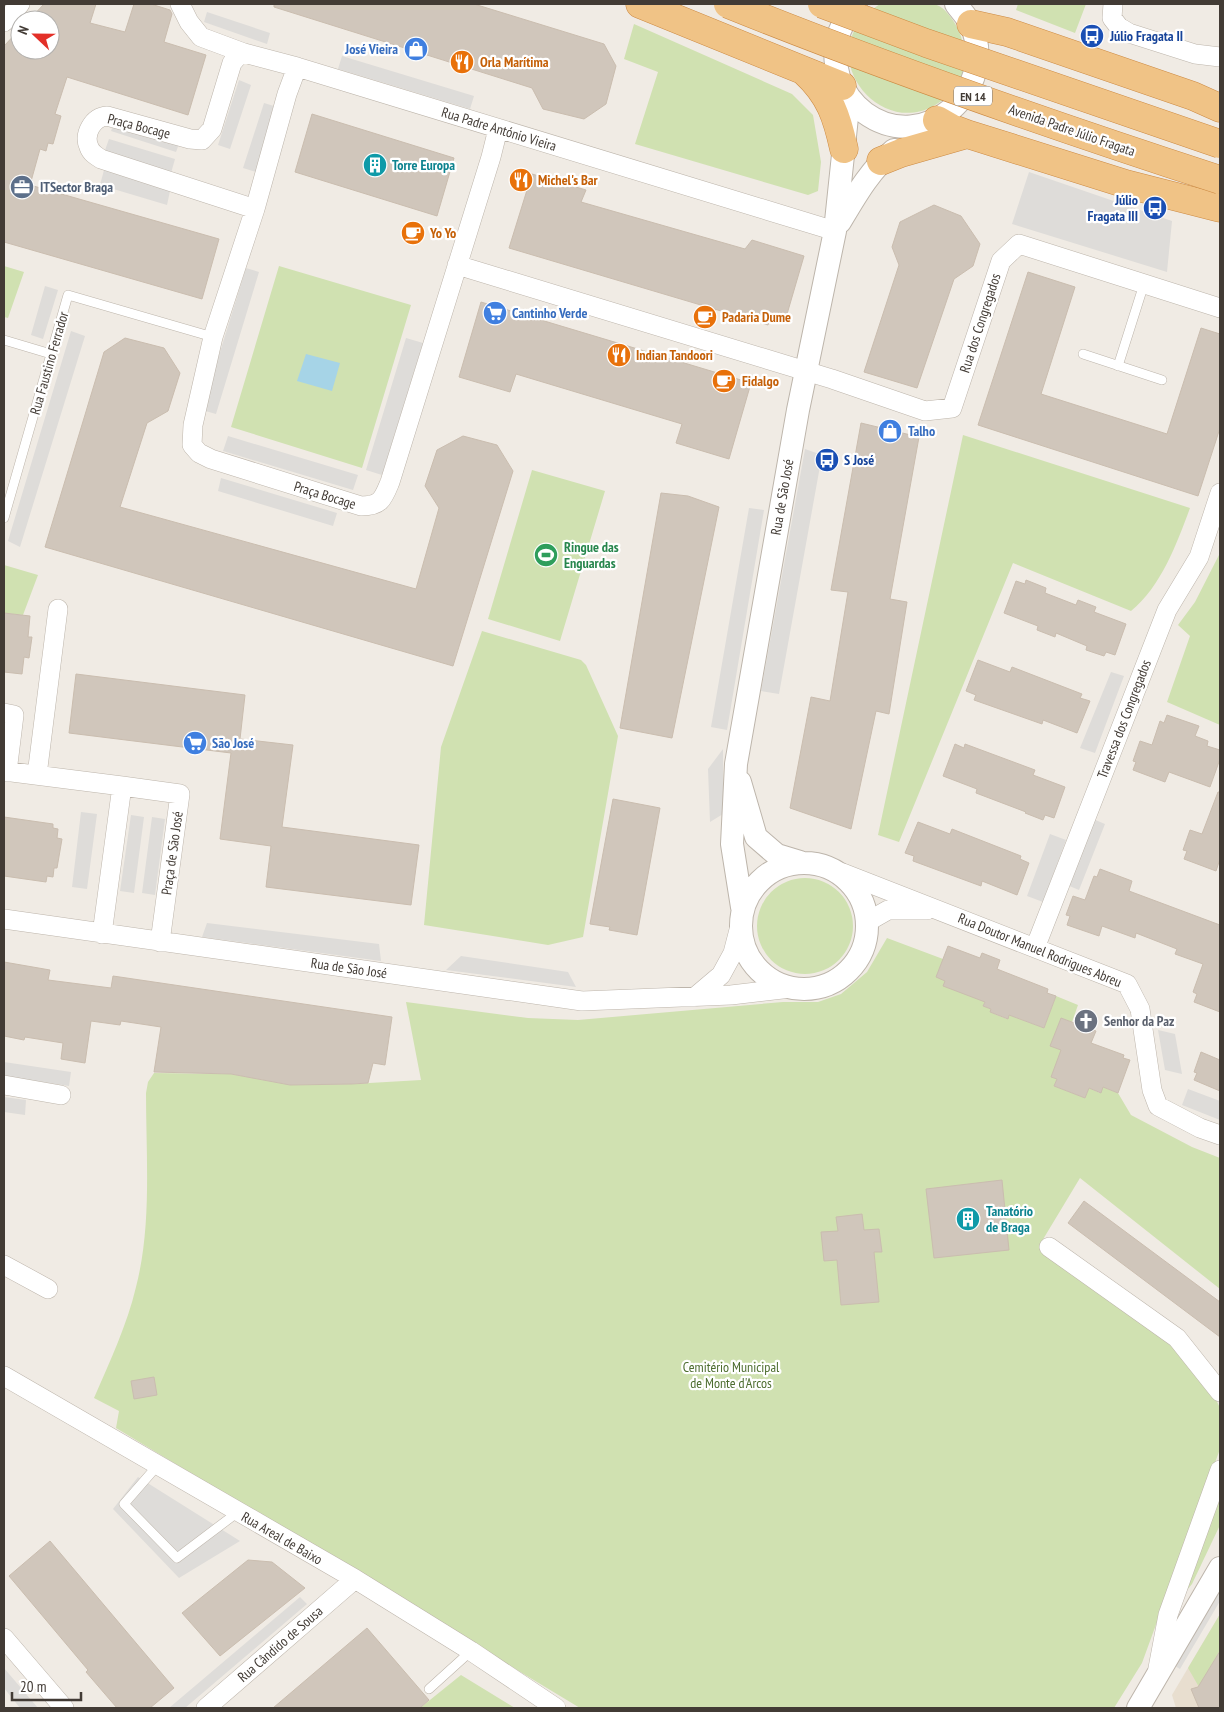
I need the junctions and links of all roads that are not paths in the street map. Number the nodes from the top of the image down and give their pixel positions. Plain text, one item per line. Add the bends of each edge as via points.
1 (20, 4) edge
2 (180, 4) edge
3 (640, 4) edge
4 (728, 4) edge
5 (822, 4) edge
6 (856, 4) edge
7 (1113, 4) edge
8 (970, 10) edge
9 (4, 22) edge
10 (244, 52) junction
11 (1220, 57) edge
12 (297, 67) junction
13 (802, 70) junction
14 (845, 92) junction
15 (1220, 108) edge
16 (931, 122) junction
17 (498, 129) junction
18 (967, 134) junction
19 (1220, 144) edge
20 (844, 149) junction
21 (881, 161) junction
22 (1220, 180) edge
23 (1220, 208) edge
24 (256, 209) junction
25 (835, 231) junction
26 (458, 265) junction
27 (1144, 284) junction
28 (1220, 308) edge
29 (213, 337) junction
30 (4, 340) edge
31 (51, 354) junction
32 (1083, 354) dead end
33 (1118, 366) junction
34 (806, 372) junction
35 (1162, 380) dead end
36 (1220, 493) edge
37 (4, 518) edge
38 (58, 609) dead end
39 (4, 713) edge
40 (736, 764) junction
41 (5, 772) edge
42 (37, 775) junction
43 (122, 786) junction
44 (800, 862) junction
45 (843, 873) junction
46 (938, 910) junction
47 (741, 916) junction
48 (4, 919) edge
49 (867, 922) junction
50 (102, 934) junction
51 (160, 942) junction
52 (1035, 948) junction
53 (792, 988) junction
54 (695, 996) junction
55 (4, 1085) edge
56 (61, 1096) dead end
57 (1220, 1135) edge
58 (1049, 1247) dead end
59 (4, 1265) edge
60 (48, 1289) dead end
61 (4, 1376) edge
62 (1220, 1392) edge
63 (158, 1465) junction
64 (1220, 1470) edge
65 (238, 1512) junction
66 (1220, 1568) edge
67 (354, 1579) junction
68 (4, 1638) edge
69 (471, 1651) junction
70 (1156, 1677) junction
71 (429, 1690) dead end
72 (64, 1708) edge
73 (206, 1708) edge
74 (556, 1708) edge
75 (1138, 1708) edge

1 - 9 street
2 - 10 street, Rua Padre António Vieira via 201,37
3 - 13 highway
4 - 22 highway, Avenida Padre Júlio Fragata / EN 14, bridge via 916,76
5 - 19 highway, EN 14, bridge via 926,44
6 - 14 street via 843,21 836,42 835,64
7 - 11 street via 1112,18 1129,33 1195,54
8 - 15 highway via 1007,32
8 - 16 street, Rua de São José via 977,42 974,78 953,109
10 - 12 street, Rua Padre António Vieira
10 - 24 street, Praça Bocage via 232,63 212,130 202,140 107,116 93,122 88,146 101,159
12 - 17 street, Rua Padre António Vieira
12 - 24 street, Praça Bocage
13 - 14 highway
13 - 20 highway via 818,84 832,106
14 - 16 street via 858,108 883,123 910,127
14 - 20 street, Rua de São José
16 - 18 highway
16 - 21 street, Rua de São José
17 - 25 street, Rua Padre António Vieira
17 - 26 street, Praça Bocage
18 - 21 highway via 901,152
18 - 23 highway via 1126,184
20 - 25 street, Rua de São José
21 - 25 street, Rua de São José via 856,194
24 - 29 street, Praça Bocage
25 - 34 street, Rua de São José
26 - 29 street, Praça Bocage via 390,482 384,498 373,506 361,506 199,454 192,445 193,425
26 - 34 street
27 - 28 street, Rua dos Congregados
27 - 33 lane
27 - 34 street, Rua dos Congregados via 1019,244 1001,261 952,408 925,411
29 - 31 lane, Rua Faustino Ferrador via 68,294
30 - 31 lane
31 - 37 lane, Rua Faustino Ferrador
32 - 33 lane
33 - 35 lane
34 - 40 street, Rua de São José
36 - 52 street, Travessa dos Congregados via 1199,557 1167,610
38 - 42 street
39 - 41 street, Praça de São José via 14,715
40 - 44 street, Rua de São José via 756,837 777,855
40 - 47 street, Rua de São José via 732,844
41 - 42 street, Praça de São José
42 - 43 street, Praça de São José
43 - 50 street
43 - 51 street, Praça de São José via 180,794
44 - 45 street
44 - 47 street via 785,865 760,880 750,891
45 - 46 street, Rua Doutor Manuel Rodrigues Abreu
45 - 49 street via 858,893
46 - 49 street, Rua Doutor Manuel Rodrigues Abreu via 888,910
46 - 52 street, Rua Doutor Manuel Rodrigues Abreu
47 - 53 street via 742,943 750,959 775,983
47 - 54 street, Rua de São José via 733,953 721,975
48 - 50 street, Rua de São José
49 - 53 street via 863,948 846,972 821,987
50 - 51 street, Rua de São José
51 - 54 street, Rua de São José via 582,1001
52 - 57 street, Rua Doutor Manuel Rodrigues Abreu via 1127,984 1140,1009 1152,1090 1158,1106
53 - 54 street, Rua de São José
55 - 56 street
58 - 62 street via 1177,1338
59 - 60 street
61 - 63 street, Rua Areal de Baixo
63 - 65 street, Rua Areal de Baixo
63 - 65 lane via 124,1504 177,1558
64 - 70 street via 1168,1615
65 - 67 street, Rua Areal de Baixo
66 - 70 street
67 - 69 street, Rua Areal de Baixo
67 - 73 street, Rua Cândido de Sousa
68 - 72 street
69 - 71 lane
69 - 74 street, Rua Areal de Baixo
70 - 75 street

